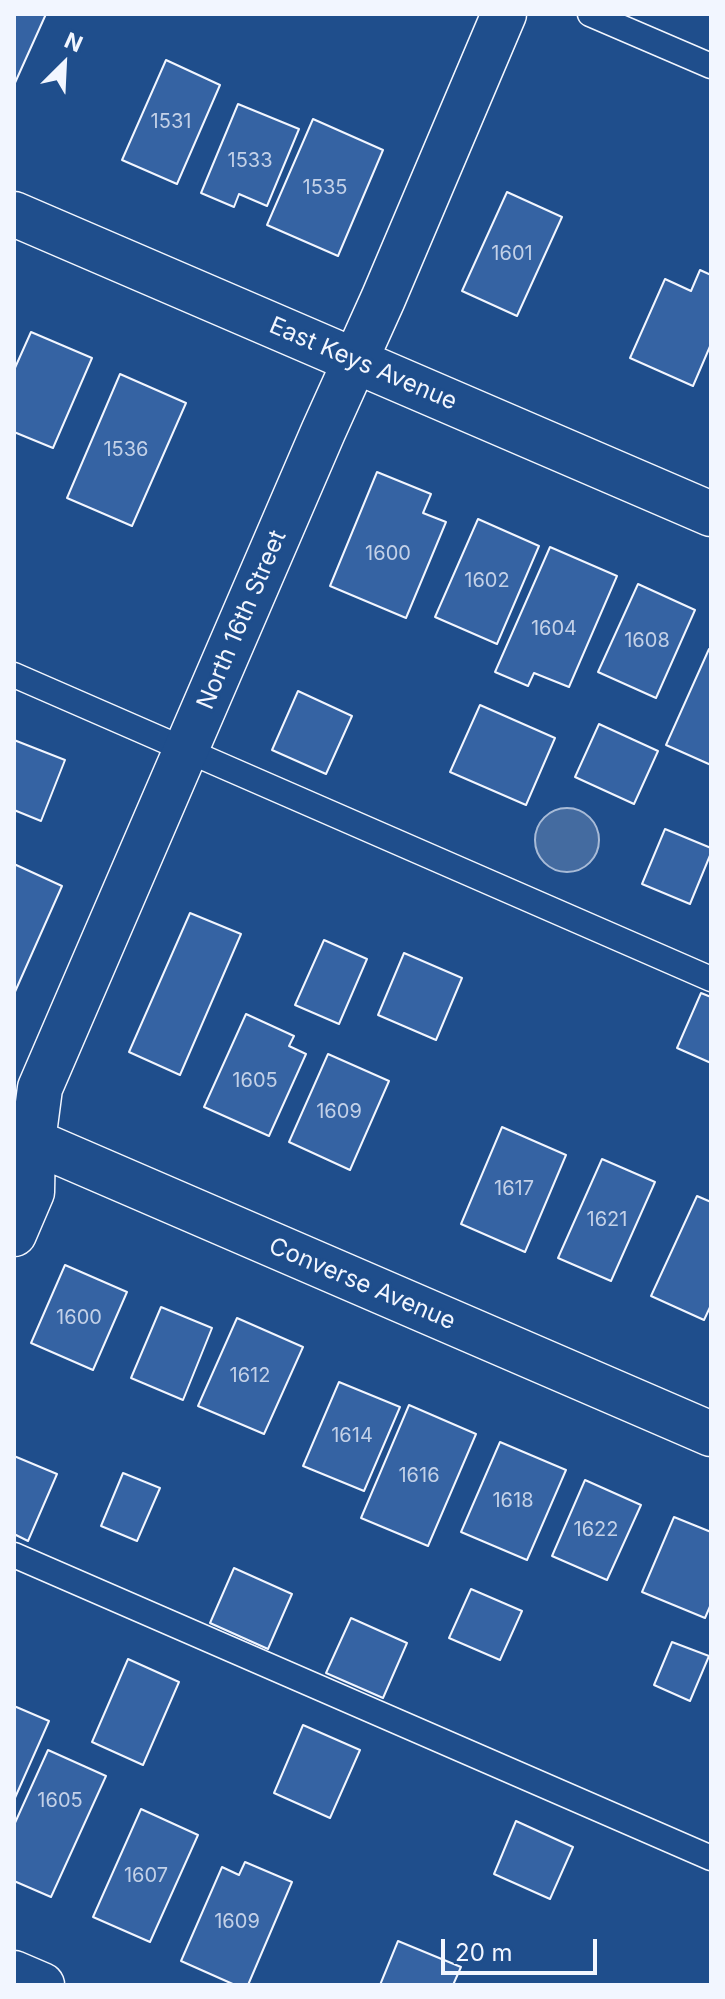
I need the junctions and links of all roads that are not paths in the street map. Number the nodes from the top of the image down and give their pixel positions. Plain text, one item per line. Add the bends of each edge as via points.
1 (504, 14) edge
2 (590, 14) edge
3 (711, 66) edge
4 (14, 214) edge
5 (355, 360) junction
6 (711, 514) edge
7 (14, 675) edge
8 (185, 751) junction
9 (711, 979) edge
10 (23, 1137) edge
11 (14, 1234) edge
12 (711, 1434) edge
13 (14, 1555) edge
14 (711, 1858) edge
15 (14, 1973) edge
16 (42, 1985) edge

1 - 5 street, North 16th Street
2 - 3 lane
4 - 5 street, East Keys Avenue
5 - 6 street, East Keys Avenue
5 - 8 street, North 16th Street
7 - 8 lane
8 - 9 lane
8 - 10 street, North 16th Street
10 - 11 street, North 16th Street via 32,1192
10 - 12 street, Converse Avenue
13 - 14 lane
15 - 16 street

